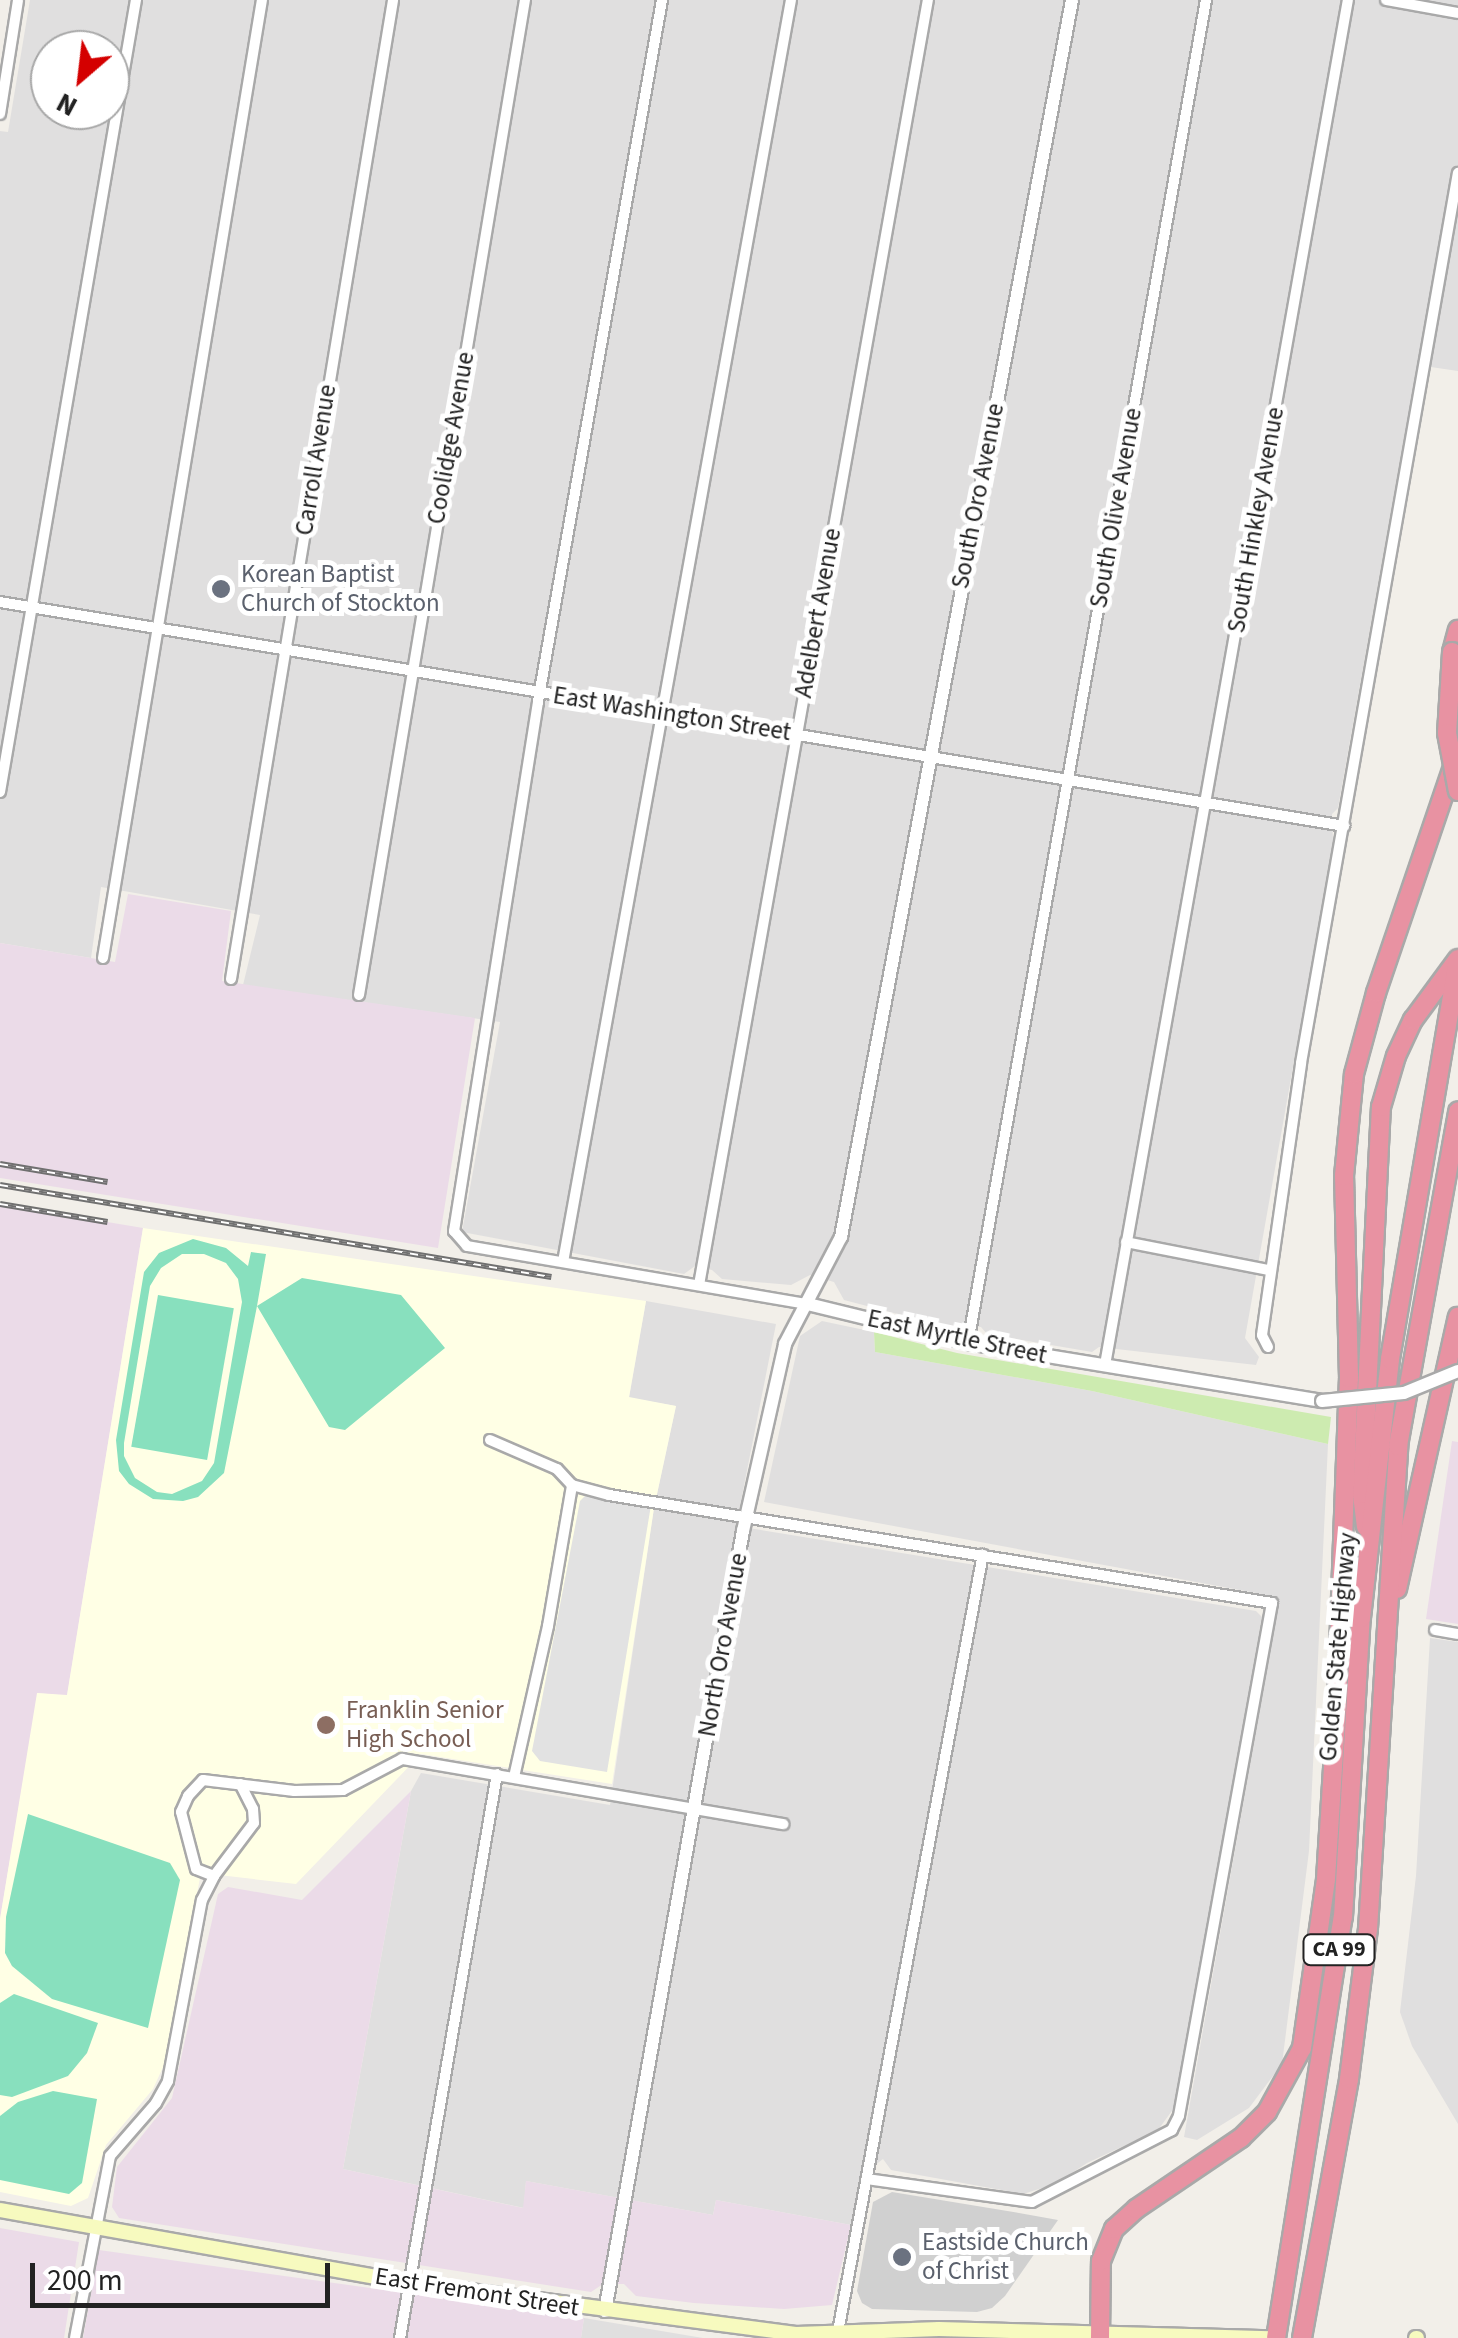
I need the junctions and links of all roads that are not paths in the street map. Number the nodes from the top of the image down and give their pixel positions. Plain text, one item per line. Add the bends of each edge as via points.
1 (18, 0) edge
2 (136, 0) edge
3 (262, 0) edge
4 (393, 0) edge
5 (525, 0) edge
6 (662, 0) edge
7 (791, 0) edge
8 (928, 0) edge
9 (1072, 0) edge
10 (1206, 0) edge
11 (1348, 0) edge
12 (1386, 0) edge
13 (1458, 13) edge
14 (0, 114) edge
15 (1458, 173) edge
16 (0, 602) edge
17 (32, 608) junction
18 (158, 628) junction
19 (1458, 630) edge
20 (285, 650) junction
21 (413, 671) junction
22 (540, 692) junction
23 (664, 712) junction
24 (796, 734) junction
25 (1458, 751) edge
26 (929, 756) junction
27 (1068, 779) junction
28 (1458, 791) edge
29 (0, 792) edge
30 (1207, 803) junction
31 (1344, 826) junction
32 (104, 958) dead end
33 (1458, 960) edge
34 (230, 979) dead end
35 (887, 992) joint
36 (359, 995) dead end
37 (1458, 1111) edge
38 (1126, 1242) junction
39 (564, 1262) junction
40 (1270, 1270) junction
41 (699, 1285) junction
42 (808, 1304) junction
43 (1458, 1317) edge
44 (968, 1343) junction
45 (1268, 1347) dead end
46 (1106, 1365) junction
47 (1458, 1371) edge
48 (490, 1440) dead end
49 (572, 1485) junction
50 (747, 1516) junction
51 (983, 1554) junction
52 (1369, 1559) junction
53 (1436, 1630) dead end
54 (1387, 1633) junction
55 (1458, 1634) edge
56 (497, 1774) junction
57 (514, 1776) junction
58 (240, 1784) junction
59 (694, 1809) junction
60 (783, 1824) dead end
61 (196, 1869) junction
62 (214, 1876) junction
63 (202, 1900) junction
64 (866, 2179) junction
65 (0, 2210) edge
66 (94, 2227) junction
67 (410, 2284) junction
68 (1310, 2287) junction
69 (605, 2311) junction
70 (841, 2336) edge
71 (1101, 2337) edge
72 (1234, 2337) edge
73 (75, 2338) edge
74 (400, 2338) edge
75 (1273, 2338) edge
76 (1302, 2338) edge
77 (1312, 2338) edge

1 - 14 street
2 - 17 street
3 - 18 street
4 - 20 street, Carroll Avenue
5 - 21 street, Coolidge Avenue
6 - 22 street
7 - 23 street
8 - 24 street, Adelbert Avenue
9 - 26 street, South Oro Avenue
10 - 27 street, South Olive Avenue
11 - 30 street, South Hinkley Avenue
12 - 13 street
15 - 31 street
16 - 17 street, East Washington Street
17 - 18 street, East Washington Street
17 - 29 street
18 - 20 street, East Washington Street
18 - 32 street
19 - 28 highway, bridge via 1446,709
20 - 21 street, East Washington Street
20 - 34 street, Carroll Avenue
21 - 22 street, East Washington Street
21 - 36 street, Coolidge Avenue
22 - 23 street, East Washington Street
22 - 39 street, East Myrtle Street via 454,1226 456,1238 468,1246
23 - 24 street, East Washington Street
23 - 39 street
24 - 26 street, East Washington Street
24 - 41 street, Adelbert Avenue
25 - 71 highway via 1354,1074 1344,1176 1350,1378 1337,1704 1326,1879 1302,2048 1267,2112 1241,2138 1114,2229 1101,2261
26 - 27 street, East Washington Street
26 - 35 street, South Oro Avenue
27 - 30 street, East Washington Street
27 - 44 street, South Olive Avenue
30 - 31 street, East Washington Street
30 - 38 street, South Hinkley Avenue
31 - 40 street
33 - 52 highway, Golden State Highway / CA 99 via 1390,1358
33 - 52 highway via 1412,1020 1390,1075 1377,1141 1362,1494
35 - 42 street, North Oro Avenue via 841,1237
37 - 54 highway, Golden State Highway / CA 99 via 1398,1446
38 - 40 street
38 - 46 street, South Hinkley Avenue
39 - 41 street, East Myrtle Street
40 - 45 street via 1262,1334
41 - 42 street, East Myrtle Street
42 - 44 street, East Myrtle Street
42 - 50 street, North Oro Avenue via 786,1344
43 - 54 highway
44 - 46 street, East Myrtle Street
46 - 47 street, East Myrtle Street, bridge via 1322,1401 1404,1393
48 - 49 street via 557,1468
49 - 50 street
49 - 57 street
50 - 51 street
50 - 59 street, North Oro Avenue
51 - 64 street
51 - 64 street via 1272,1604 1179,2116 1172,2130 1032,2202
52 - 75 highway, Golden State Highway / CA 99 via 1343,1917
53 - 55 street
54 - 68 highway, Golden State Highway / CA 99 via 1368,1929 1349,2079
56 - 57 street
56 - 58 street via 402,1759 343,1790
56 - 67 street
57 - 59 street
58 - 61 street via 202,1780 188,1796 182,1812
58 - 62 street via 254,1823
59 - 60 street
59 - 69 street, North Oro Avenue
61 - 62 street
61 - 63 street
62 - 63 street
63 - 66 street via 168,2081 110,2156
64 - 70 street
65 - 66 main road, East Fremont Street
66 - 67 main road, East Fremont Street
66 - 73 street
67 - 69 main road, East Fremont Street
67 - 74 street
68 - 76 highway, Golden State Highway / CA 99
68 - 77 highway
69 - 70 main road, East Fremont Street
70 - 71 main road, East Fremont Street via 856,2329 939,2328
71 - 72 main road, East Fremont Street
72 - 75 main road, East Fremont Street

